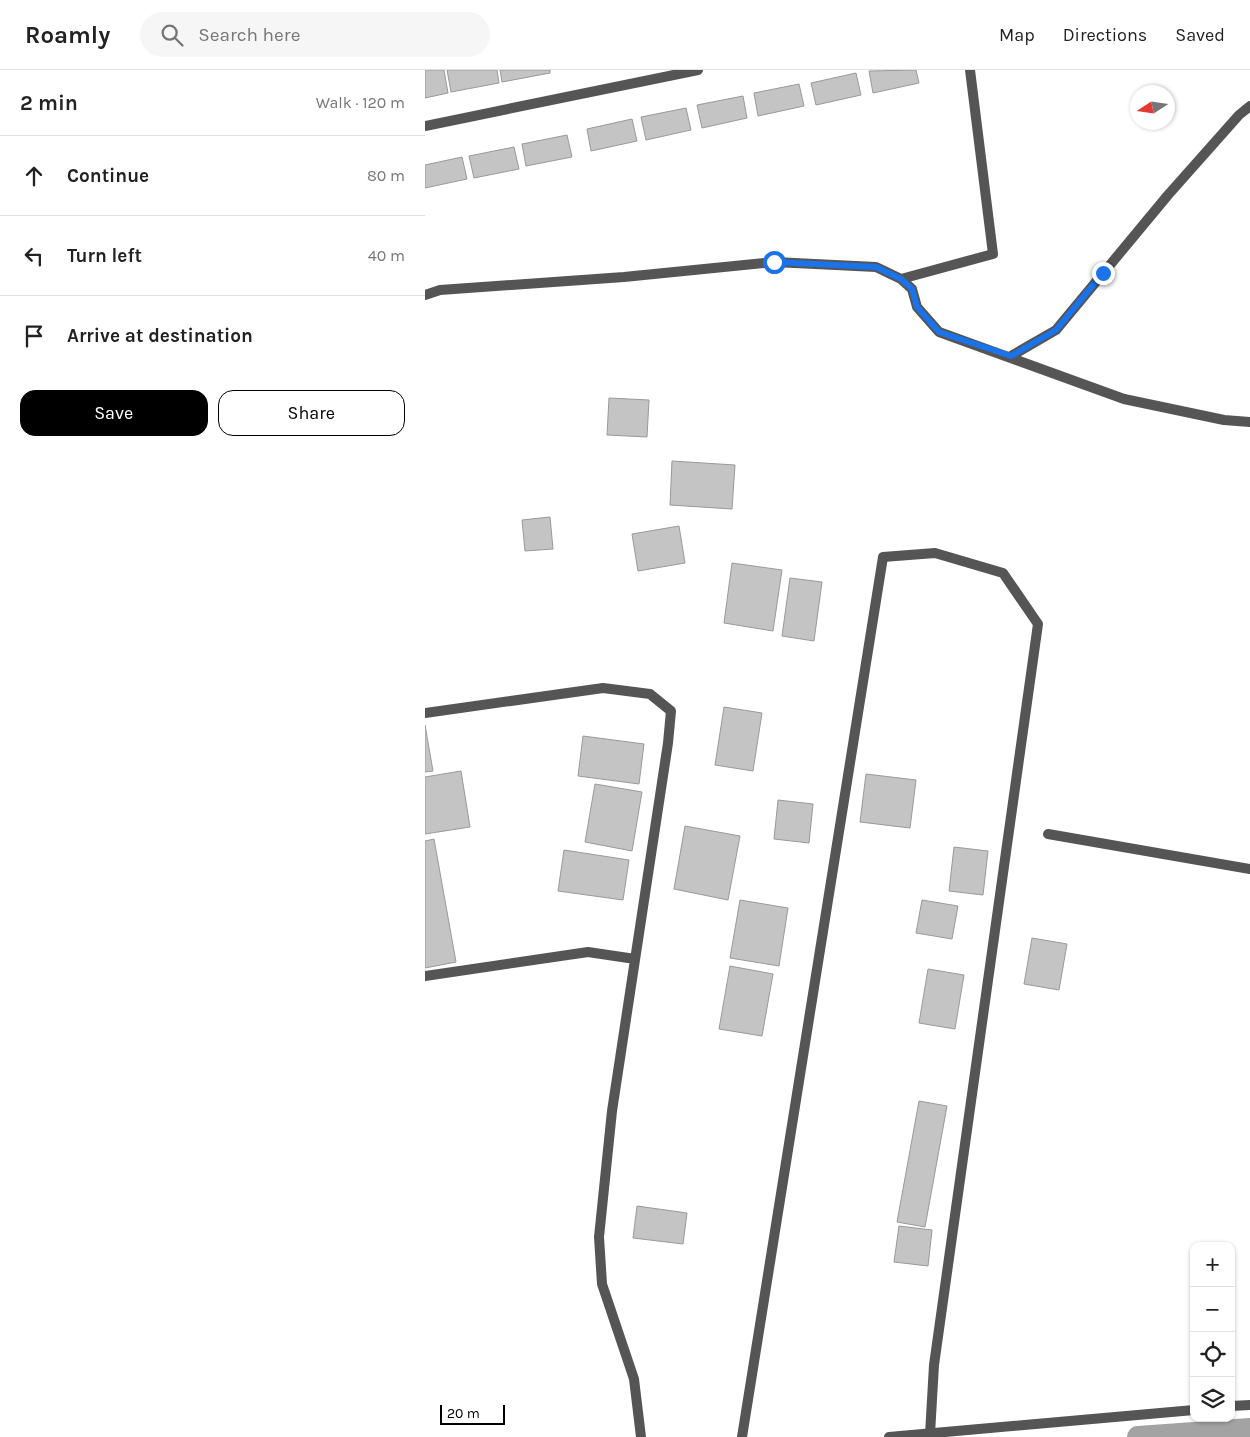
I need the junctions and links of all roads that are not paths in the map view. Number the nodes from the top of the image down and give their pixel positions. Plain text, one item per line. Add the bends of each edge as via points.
1 (698, 70) edge
2 (970, 70) edge
3 (1250, 106) edge
4 (425, 126) edge
5 (901, 279) junction
6 (425, 295) edge
7 (1011, 356) junction
8 (1250, 422) edge
9 (425, 713) edge
10 (1048, 834) dead end
11 (1250, 869) edge
12 (635, 959) junction
13 (425, 976) edge
14 (1250, 1405) edge
15 (1235, 1406) edge
16 (1190, 1410) edge
17 (930, 1434) junction
18 (641, 1437) edge
19 (742, 1437) edge
20 (889, 1437) edge

1 - 4 street
2 - 5 street via 993,254
3 - 7 street via 1168,195 1056,330
5 - 6 street via 876,267 774,262 440,290
5 - 7 street via 912,289 917,307 939,332
7 - 8 street via 1124,399 1224,420
9 - 12 street via 603,688 650,694 671,711
10 - 11 street
12 - 13 street via 588,952
12 - 18 street via 612,1111 599,1237 602,1284 635,1379
14 - 15 street
16 - 17 street
17 - 19 street via 934,1365 1038,624 1003,574 935,553 883,557
17 - 20 street

